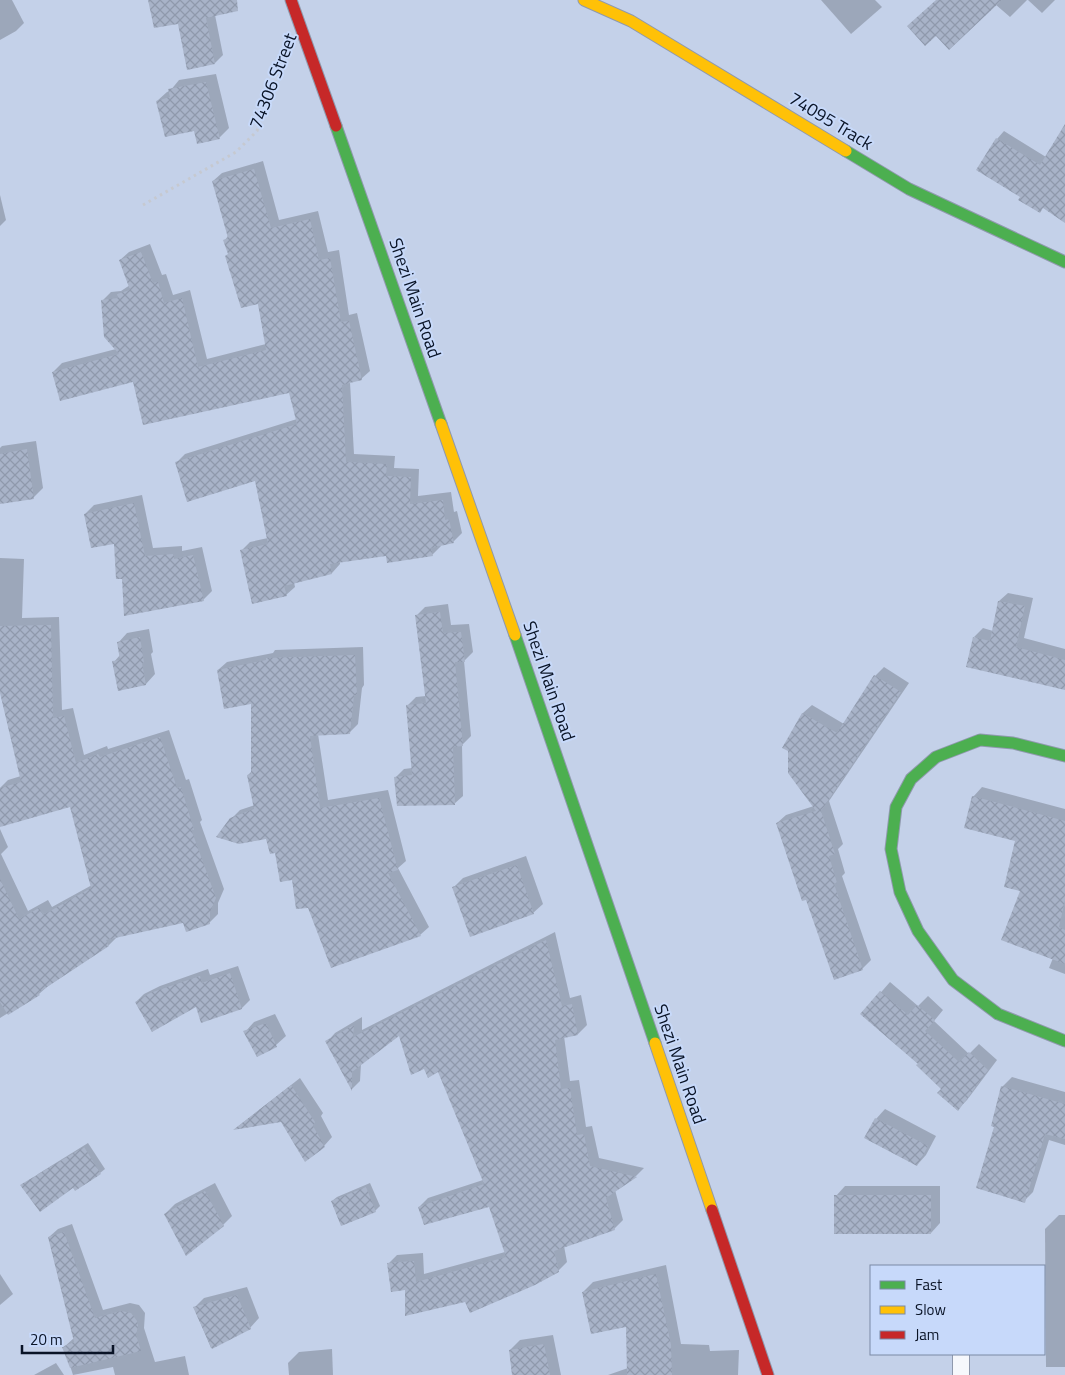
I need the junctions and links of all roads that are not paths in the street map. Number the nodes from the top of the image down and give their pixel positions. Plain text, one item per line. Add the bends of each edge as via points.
1 (291, 0) edge
2 (584, 0) edge
3 (1065, 262) edge
4 (1065, 756) edge
5 (1065, 1041) edge
6 (961, 1355) edge
7 (768, 1375) edge
8 (961, 1375) edge

1 - 7 street, Shezi Main Road via 479,530
2 - 3 street, 74095 Track via 631,21 910,189
4 - 5 street via 980,740 936,757 911,779 896,808 891,849 900,892 918,932 953,980 998,1014
6 - 8 lane

